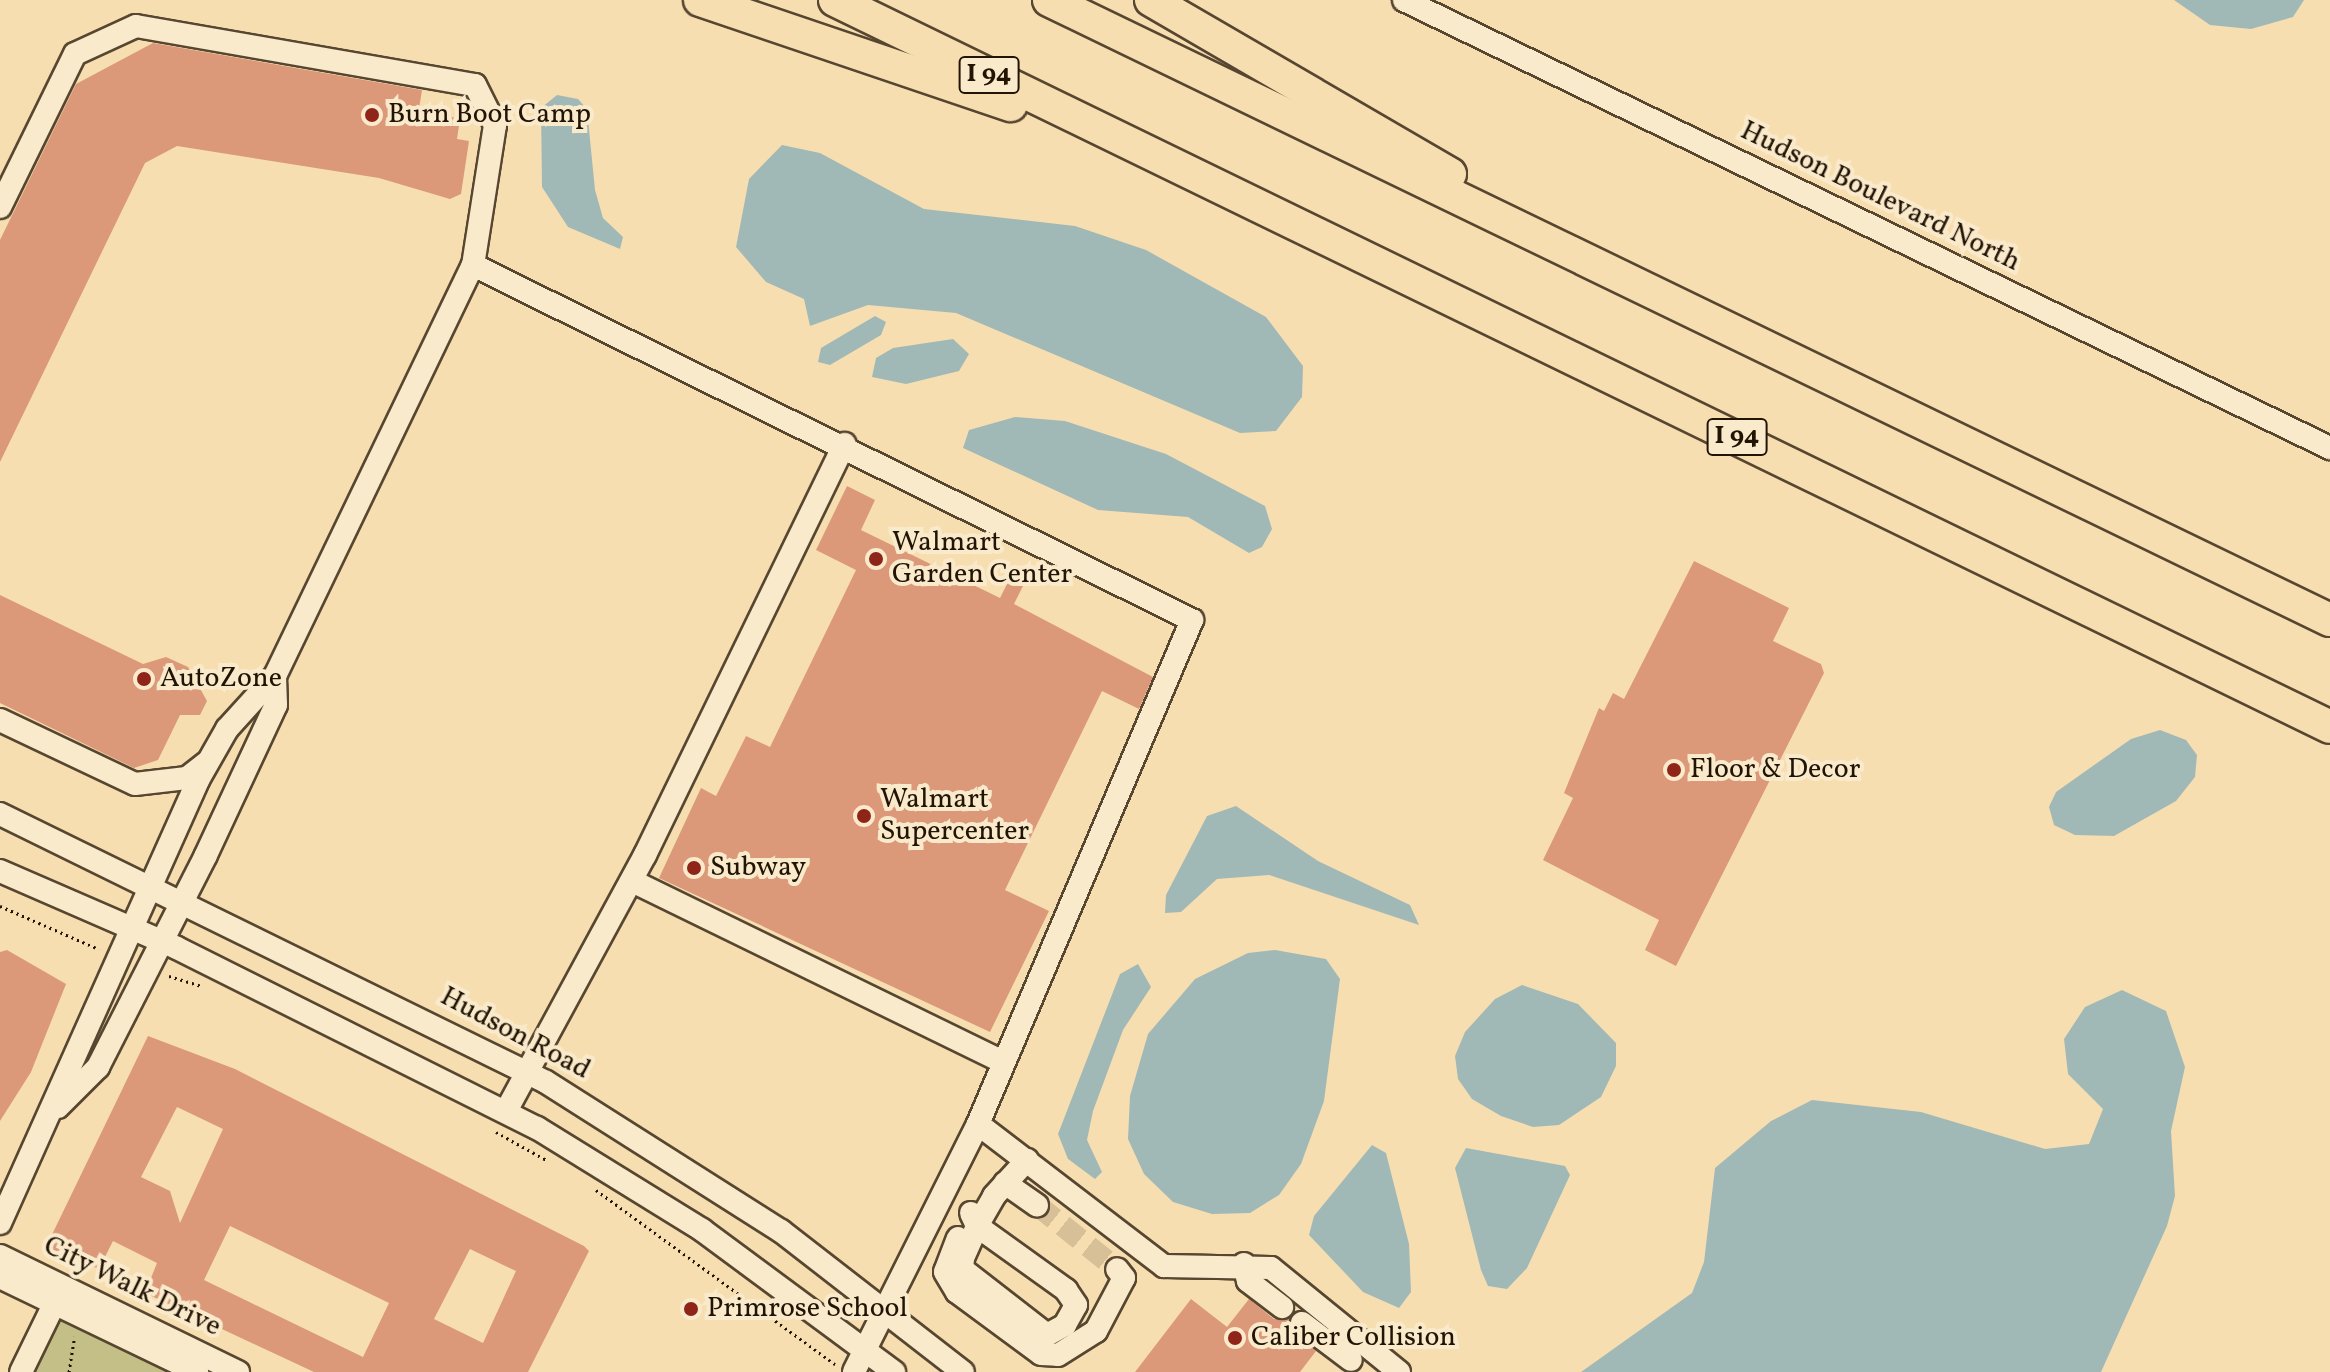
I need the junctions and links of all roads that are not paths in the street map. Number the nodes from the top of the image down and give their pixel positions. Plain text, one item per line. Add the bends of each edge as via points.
1 (700, 0) edge
2 (835, 0) edge
3 (1049, 0) edge
4 (1151, 0) edge
5 (1404, 0) edge
6 (1143, 150) junction
7 (0, 207) edge
8 (473, 265) junction
9 (1609, 271) junction
10 (845, 444) junction
11 (2330, 448) edge
12 (2330, 620) edge
13 (275, 676) junction
14 (0, 720) edge
15 (2330, 727) edge
16 (209, 759) junction
17 (0, 814) edge
18 (0, 871) edge
19 (632, 881) junction
20 (148, 885) junction
21 (181, 902) junction
22 (130, 929) junction
23 (161, 941) junction
24 (1003, 1062) junction
25 (527, 1072) junction
26 (57, 1108) junction
27 (506, 1111) junction
28 (978, 1124) junction
29 (1020, 1154) junction
30 (1010, 1187) junction
31 (1037, 1205) tunnel mouth
32 (0, 1223) edge
33 (981, 1225) junction
34 (0, 1256) edge
35 (1244, 1264) junction
36 (1117, 1269) dead end
37 (0, 1277) edge
38 (58, 1295) junction
39 (1282, 1307) dead end
40 (884, 1310) junction
41 (1302, 1323) dead end
42 (865, 1350) junction
43 (1351, 1360) dead end
44 (21, 1372) edge
45 (197, 1372) edge
46 (238, 1372) edge
47 (854, 1372) edge
48 (894, 1372) edge
49 (963, 1372) edge
50 (1399, 1372) edge

1 - 6 highway
2 - 6 highway, I 94
3 - 9 highway
4 - 9 highway
5 - 11 street, Hudson Boulevard North
6 - 15 highway, I 94
7 - 8 street via 75,54 136,26 475,85 495,125
8 - 10 street
8 - 13 street
9 - 12 highway
10 - 19 street
10 - 24 street via 1192,620
13 - 16 street via 254,692
13 - 21 street via 276,705
14 - 16 street via 139,784 187,778
16 - 20 street
17 - 20 street, Hudson Road
18 - 22 street
19 - 24 street
19 - 25 street
20 - 21 street, Hudson Road
20 - 22 street
21 - 23 street
21 - 25 street, Hudson Road
22 - 23 street
22 - 26 street via 71,1053
23 - 26 street via 98,1067
23 - 27 street
24 - 28 street
25 - 27 street
25 - 40 street, Hudson Road via 758,1216
26 - 32 street
27 - 42 street via 702,1230
28 - 29 street
28 - 40 street
29 - 30 street
29 - 33 street
29 - 35 street via 1164,1266
30 - 31 street
30 - 33 street via 993,1221
33 - 33 street via 1066,1290 1076,1305 1065,1325 1047,1335 962,1269
33 - 36 street via 945,1272 957,1292 1041,1354 1058,1355 1096,1331 1124,1278
34 - 38 street, City Walk Drive
35 - 39 street via 1248,1281
35 - 50 street via 1278,1272
37 - 38 street, City Walk Drive
38 - 44 street
38 - 45 street, City Walk Drive
38 - 46 street, City Walk Drive
40 - 42 street
40 - 49 street, Hudson Road
41 - 43 street
42 - 47 street
42 - 48 street

